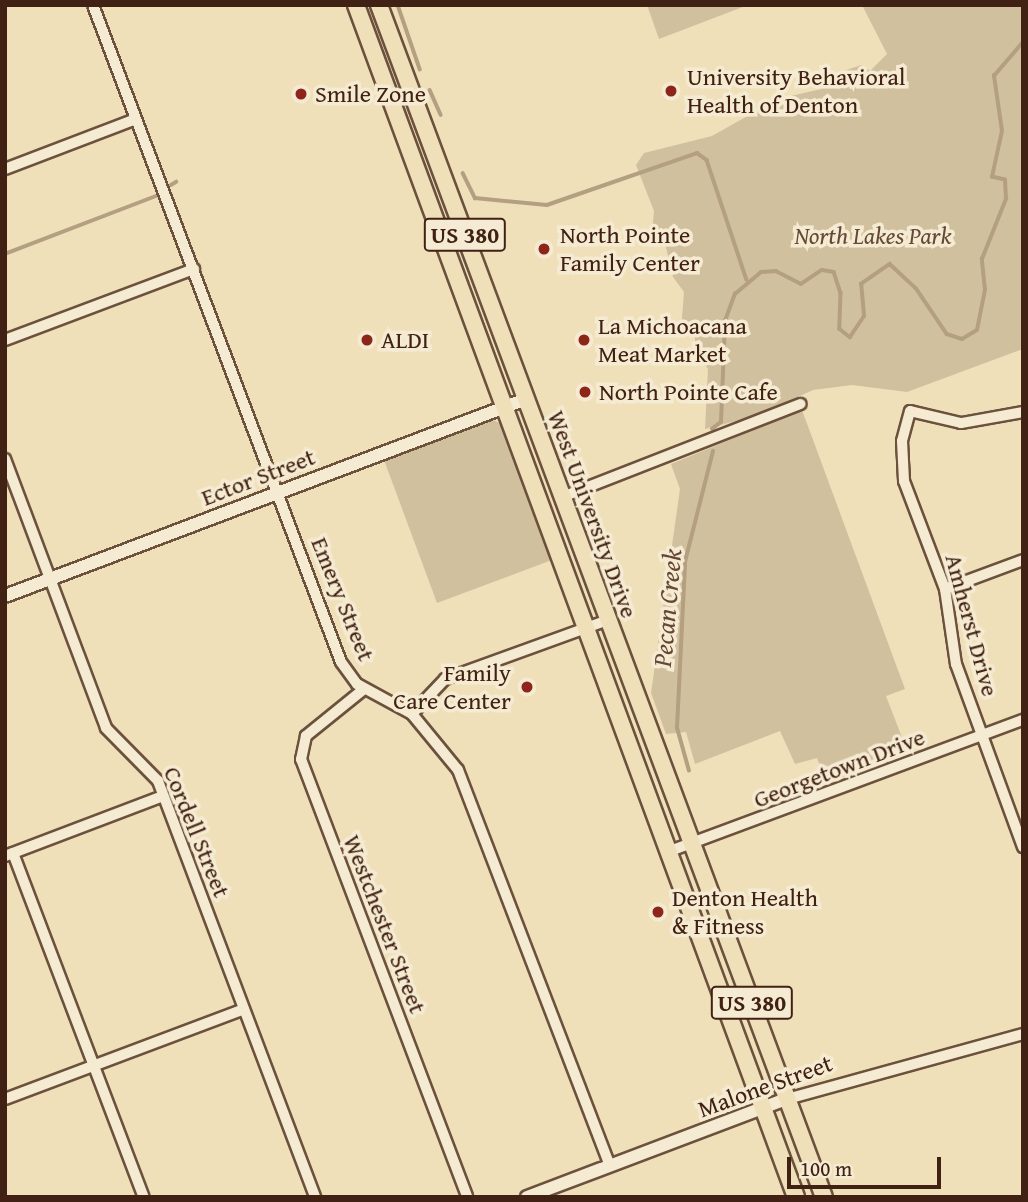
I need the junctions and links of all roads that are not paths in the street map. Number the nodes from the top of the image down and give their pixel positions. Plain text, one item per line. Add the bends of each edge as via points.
1 (93, 5) edge
2 (356, 5) edge
3 (379, 5) edge
4 (136, 119) junction
5 (5, 169) edge
6 (194, 269) junction
7 (5, 340) edge
8 (526, 399) junction
9 (800, 404) dead end
10 (506, 407) junction
11 (1023, 412) edge
12 (5, 459) edge
13 (278, 491) junction
14 (562, 497) junction
15 (1023, 560) edge
16 (50, 579) junction
17 (945, 589) junction
18 (5, 596) edge
19 (608, 620) junction
20 (586, 627) junction
21 (364, 688) junction
22 (412, 715) junction
23 (1023, 720) edge
24 (981, 736) junction
25 (163, 796) junction
26 (694, 846) junction
27 (1023, 847) edge
28 (670, 851) junction
29 (9, 854) edge
30 (244, 1009) junction
31 (1023, 1034) edge
32 (94, 1065) junction
33 (5, 1099) edge
34 (787, 1099) junction
35 (763, 1108) junction
36 (610, 1165) junction
37 (144, 1197) edge
38 (315, 1197) edge
39 (467, 1197) edge
40 (527, 1197) edge
41 (796, 1197) edge
42 (824, 1197) edge

1 - 4 street, Emery Street
2 - 10 main road, West University Drive / US 380
3 - 8 main road, West University Drive / US 380
4 - 5 street
4 - 6 street, Emery Street
6 - 7 street
6 - 13 street, Emery Street
8 - 10 street, Ector Street
8 - 14 main road, West University Drive / US 380
9 - 14 street
10 - 13 street, Ector Street
10 - 20 main road, West University Drive / US 380
11 - 17 street, Amherst Drive via 961,423 910,411 902,442 904,481
12 - 16 street, Cordell Street
13 - 16 street, Ector Street
13 - 21 street, Emery Street via 341,662
14 - 19 main road, West University Drive / US 380
15 - 17 street
16 - 18 street, Ector Street
16 - 25 street, Cordell Street via 106,727 151,769
17 - 24 street, Amherst Drive via 956,664
19 - 20 street
19 - 26 main road, West University Drive / US 380
20 - 22 street via 444,679
20 - 28 main road, West University Drive / US 380
21 - 22 street, Emery Street
21 - 39 street, Westchester Street via 306,736 301,759
22 - 36 street, Emery Street via 443,746 471,801
23 - 24 street, Georgetown Drive
24 - 26 street, Georgetown Drive
24 - 27 street, Amherst Drive
25 - 29 street
25 - 30 street, Cordell Street
26 - 28 street, Georgetown Drive
26 - 34 main road, West University Drive / US 380
28 - 35 main road, West University Drive / US 380
29 - 32 street
30 - 32 street
30 - 38 street, Cordell Street
31 - 34 street, Malone Street
32 - 33 street
32 - 37 street
34 - 35 street, Malone Street
34 - 42 main road, West University Drive / US 380
35 - 36 street, Malone Street
35 - 41 main road, West University Drive / US 380
36 - 40 street, Malone Street

